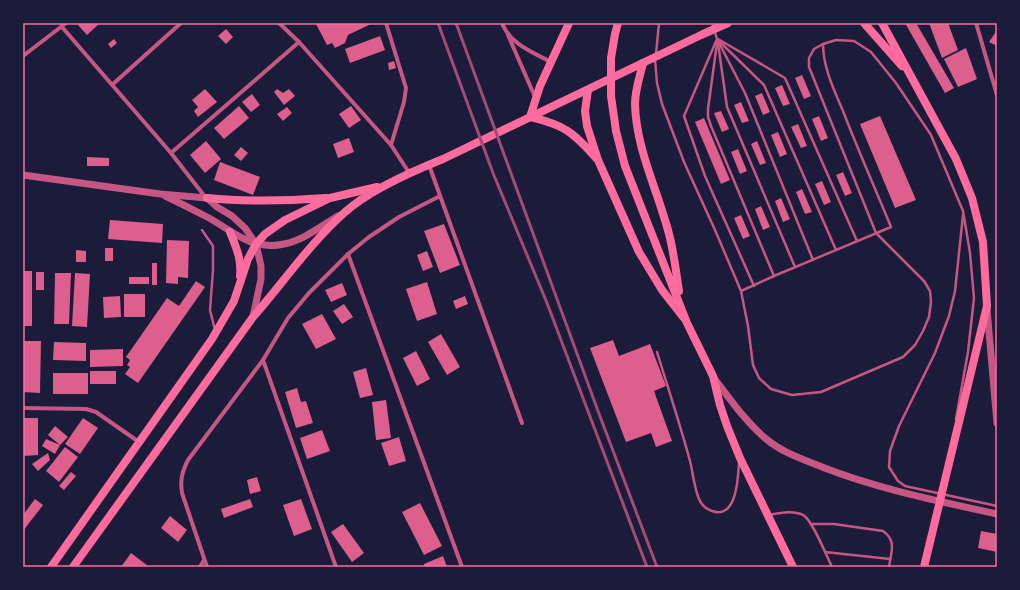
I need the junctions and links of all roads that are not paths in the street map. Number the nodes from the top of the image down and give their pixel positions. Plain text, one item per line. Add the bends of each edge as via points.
1 (66, 23) edge
2 (181, 23) edge
3 (279, 23) edge
4 (386, 23) edge
5 (502, 23) edge
6 (569, 23) edge
7 (618, 23) edge
8 (659, 23) edge
9 (712, 23) edge
10 (728, 23) edge
11 (864, 23) edge
12 (882, 23) edge
13 (976, 23) edge
14 (62, 27) junction
15 (508, 35) junction
16 (717, 39) junction
17 (299, 42) junction
18 (823, 44) junction
19 (23, 56) edge
20 (551, 62) junction
21 (643, 62) junction
22 (914, 80) junction
23 (113, 84) junction
24 (588, 90) junction
25 (997, 95) edge
26 (536, 99) junction
27 (530, 117) junction
28 (391, 145) junction
29 (171, 153) junction
30 (598, 160) junction
31 (429, 165) junction
32 (410, 174) junction
33 (23, 175) edge
34 (390, 184) junction
35 (160, 194) junction
36 (440, 196) junction
37 (206, 198) junction
38 (330, 198) junction
39 (963, 211) junction
40 (344, 213) junction
41 (202, 230) dead end
42 (230, 232) junction
43 (876, 234) junction
44 (857, 241) junction
45 (256, 244) junction
46 (836, 250) junction
47 (348, 254) junction
48 (813, 260) junction
49 (795, 267) junction
50 (774, 276) junction
51 (754, 286) junction
52 (240, 287) junction
53 (741, 291) junction
54 (680, 304) junction
55 (987, 306) junction
56 (253, 317) junction
57 (687, 322) junction
58 (216, 332) junction
59 (657, 352) dead end
60 (263, 360) junction
61 (713, 376) junction
62 (23, 408) edge
63 (522, 423) dead end
64 (997, 423) edge
65 (139, 442) junction
66 (952, 456) junction
67 (740, 458) junction
68 (997, 506) edge
69 (997, 514) edge
70 (768, 515) junction
71 (812, 524) junction
72 (825, 552) junction
73 (890, 559) junction
74 (204, 560) junction
75 (51, 567) edge
76 (73, 567) edge
77 (200, 567) edge
78 (207, 567) edge
79 (336, 567) edge
80 (462, 567) edge
81 (793, 567) edge
82 (832, 567) edge
83 (889, 567) edge
84 (924, 567) edge

1 - 14 street
2 - 23 street
3 - 17 street
4 - 28 street via 406,88
5 - 15 street
6 - 20 main road
7 - 54 main road via 611,58 611,96 616,130 625,166
8 - 53 lane via 655,65 662,104 684,162
9 - 16 lane
10 - 21 main road
11 - 22 main road
12 - 22 main road
13 - 25 street
14 - 19 street
14 - 23 street
15 - 20 street via 516,43
15 - 26 street
16 - 44 lane via 786,78
16 - 46 lane via 764,85
16 - 48 lane via 745,93
16 - 49 lane via 727,107
16 - 50 lane via 708,117
16 - 51 lane via 684,116 705,176
17 - 28 street
17 - 29 street
18 - 39 lane via 836,40 854,41 871,52 896,83 931,135
18 - 43 lane via 814,49 809,58 809,66
18 - 43 lane via 823,56 832,85 891,227
20 - 26 main road
21 - 24 main road
21 - 54 main road via 635,104 638,130 669,233
22 - 55 main road via 956,159 972,198 983,242
23 - 29 street
24 - 27 main road
24 - 30 main road via 585,111 587,126
26 - 27 main road
27 - 30 main road via 566,130
27 - 31 main road
28 - 32 street
29 - 37 street
30 - 57 main road via 639,252 662,290
31 - 32 main road
31 - 36 street
32 - 34 main road
33 - 35 street
34 - 38 main road
34 - 40 main road
35 - 37 street
35 - 42 street via 190,208
36 - 47 street via 399,217
36 - 63 street
37 - 38 main road via 269,202
37 - 45 street via 232,216
38 - 45 main road via 285,220
39 - 66 lane via 974,298 968,352 952,439
39 - 68 lane via 955,291 949,316 935,353 899,426 890,451 890,467 898,481 905,486
40 - 45 street via 304,237 285,244
40 - 56 main road via 306,253
41 - 58 lane via 212,246 210,310
42 - 45 street
42 - 52 main road via 238,250
43 - 44 lane
43 - 53 lane via 924,281 930,291 929,316 915,345 902,357 821,392 792,395 771,389 759,378 753,365
44 - 46 lane
45 - 52 main road via 248,259
45 - 56 street via 261,279
46 - 48 lane
47 - 60 street via 288,318
47 - 80 street
48 - 49 lane
49 - 50 lane
50 - 51 lane
51 - 53 lane
52 - 58 main road
54 - 57 main road
55 - 64 street
55 - 66 main road
56 - 76 main road
57 - 61 main road
58 - 65 main road
59 - 67 lane via 690,460 699,499 705,508 715,512 724,511 731,504 736,491
60 - 74 street via 188,460 182,472 182,493
60 - 79 street
61 - 67 main road via 720,405
61 - 69 street via 746,420 766,439 794,456 870,484
62 - 65 street via 86,409 96,412
65 - 75 main road
66 - 84 main road
67 - 70 main road
70 - 71 lane via 791,512 804,515
70 - 81 main road
71 - 72 lane
71 - 73 lane via 834,524 883,531 893,542
72 - 73 lane
72 - 82 lane
73 - 83 lane
74 - 77 street
74 - 78 street

